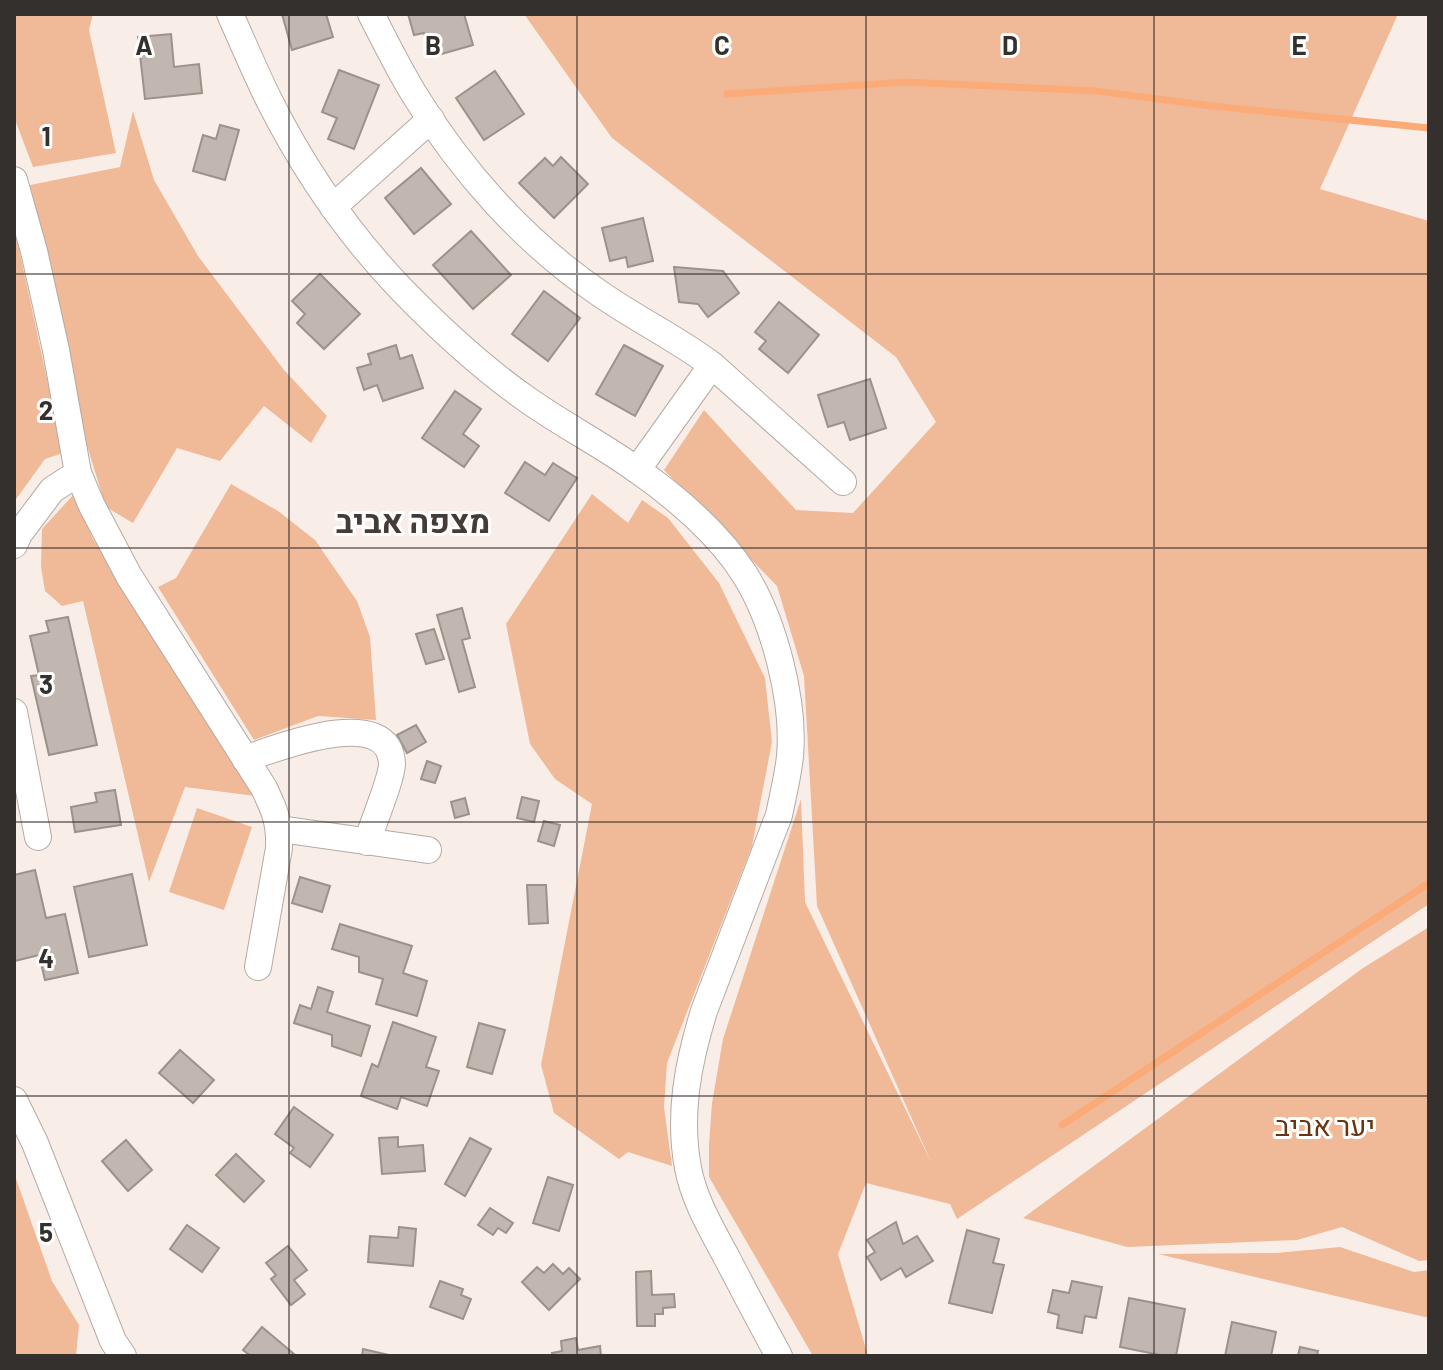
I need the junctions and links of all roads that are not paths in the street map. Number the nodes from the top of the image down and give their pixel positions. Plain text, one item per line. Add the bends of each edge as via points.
1 (230, 14) edge
2 (371, 14) edge
3 (431, 119) junction
4 (14, 180) edge
5 (333, 207) junction
6 (712, 365) junction
7 (637, 470) junction
8 (78, 473) junction
9 (843, 482) dead end
10 (14, 545) edge
11 (14, 712) edge
12 (245, 759) junction
13 (280, 829) junction
14 (38, 837) dead end
15 (367, 842) junction
16 (428, 850) dead end
17 (258, 967) dead end
18 (14, 1100) edge
19 (123, 1356) edge
20 (779, 1356) edge

1 - 5 street via 269,101
2 - 3 street
3 - 5 street
3 - 6 street via 479,184 561,265
4 - 8 street via 56,350
5 - 7 street via 401,289 485,368
6 - 7 street
6 - 9 street
7 - 20 street via 704,526 744,574 757,597 785,684 790,753 779,815 704,1011 684,1107 689,1170 699,1204
8 - 10 street via 52,490
8 - 12 street via 129,576
11 - 14 street
12 - 13 street via 264,788
12 - 15 street via 328,734 377,737 389,749 392,768
13 - 15 street
13 - 17 street
15 - 16 street
18 - 19 street

